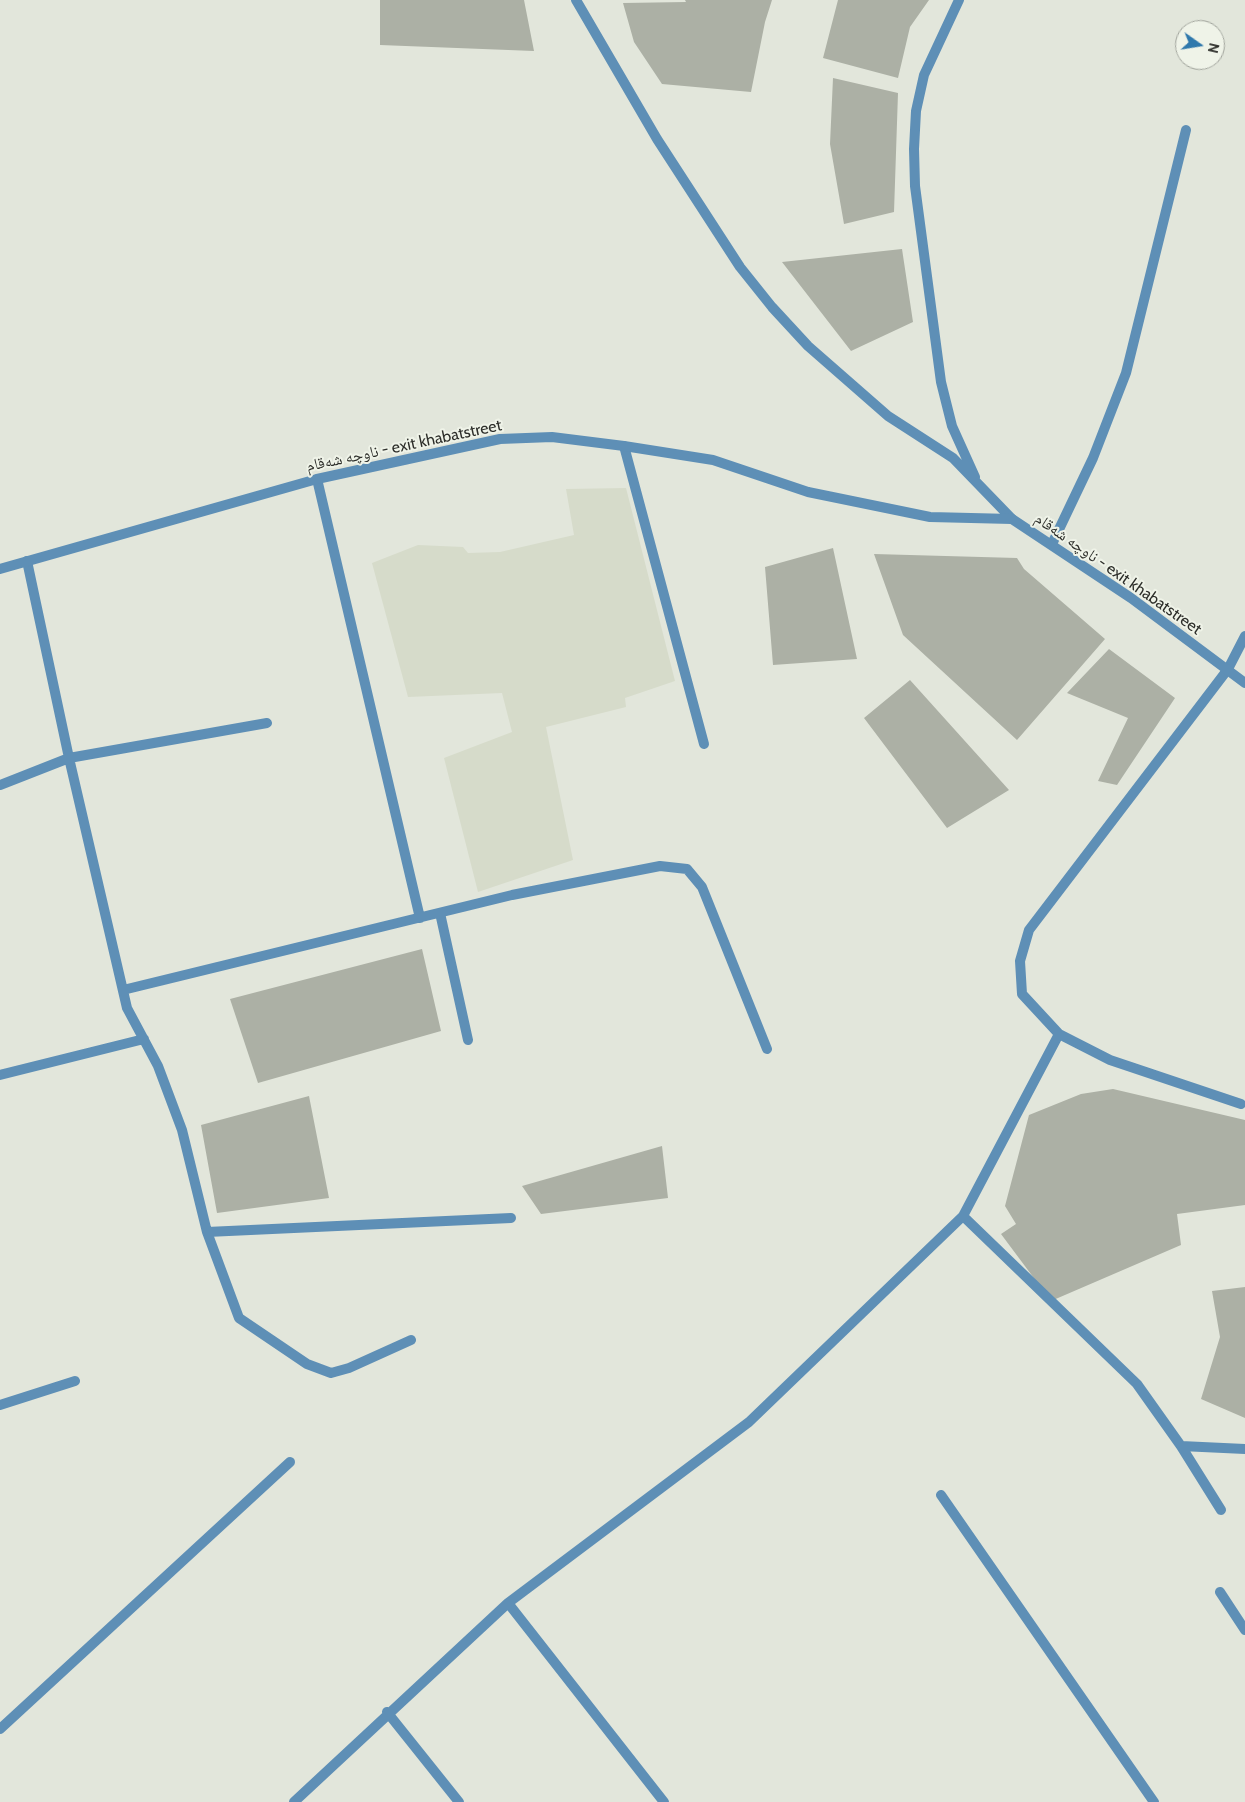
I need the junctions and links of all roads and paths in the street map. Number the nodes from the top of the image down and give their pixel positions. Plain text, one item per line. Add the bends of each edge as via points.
1 (576, 0) edge
2 (959, 0) edge
3 (1186, 130) dead end
4 (624, 446) junction
5 (317, 479) junction
6 (977, 483) junction
7 (1012, 519) junction
8 (1052, 544) junction
9 (26, 561) junction
10 (0, 569) edge
11 (1245, 636) edge
12 (1228, 669) junction
13 (1245, 683) edge
14 (267, 723) dead end
15 (704, 744) dead end
16 (69, 758) junction
17 (0, 785) edge
18 (440, 913) junction
19 (420, 918) junction
20 (123, 990) junction
21 (1059, 1034) junction
22 (144, 1039) junction
23 (468, 1040) dead end
24 (767, 1049) dead end
25 (0, 1075) edge
26 (1241, 1104) dead end
27 (963, 1216) junction
28 (511, 1218) dead end
29 (207, 1232) junction
30 (411, 1340) dead end
31 (75, 1381) dead end
32 (0, 1405) edge
33 (1181, 1446) junction
34 (1245, 1449) edge
35 (290, 1462) dead end
36 (941, 1495) dead end
37 (1221, 1510) dead end
38 (1220, 1592) dead end
39 (508, 1603) junction
40 (1245, 1630) edge
41 (387, 1712) junction
42 (0, 1729) edge
43 (294, 1802) edge
44 (459, 1802) edge
45 (664, 1802) edge
46 (1154, 1802) edge

1 - 6 street via 662,147 740,267 772,307 808,346 860,392 888,416 953,458
2 - 6 street via 924,75 916,111 915,186 941,382 952,426
3 - 8 street via 1126,373 1093,458
4 - 5 street, ناوچە شەقام - exit khabatstreet via 552,437 500,439
4 - 7 street, ناوچە شەقام - exit khabatstreet via 713,460 808,492 882,508 930,517
4 - 15 street
5 - 9 street, ناوچە شەقام - exit khabatstreet
5 - 19 street
6 - 7 street
7 - 8 street, ناوچە شەقام - exit khabatstreet
8 - 12 street, ناوچە شەقام - exit khabatstreet
9 - 10 street, ناوچە شەقام - exit khabatstreet
9 - 16 street
11 - 12 street
12 - 13 street, ناوچە شەقام - exit khabatstreet
12 - 21 street via 1029,930 1020,962 1022,994
14 - 16 street
16 - 17 street
16 - 20 street
18 - 19 street
18 - 23 street
18 - 24 street via 512,895 660,866 687,869 702,887
19 - 20 street
20 - 22 street via 127,1008
21 - 26 street via 1110,1060
21 - 27 street
22 - 25 street
22 - 29 street via 158,1066 182,1130
27 - 33 street via 1137,1384
27 - 39 street via 748,1422
28 - 29 street
29 - 30 street via 239,1318 307,1364 331,1374
31 - 32 street
33 - 34 street
33 - 37 street
35 - 42 street
36 - 46 street
38 - 40 street
39 - 41 street
39 - 45 street
41 - 43 street
41 - 44 street

